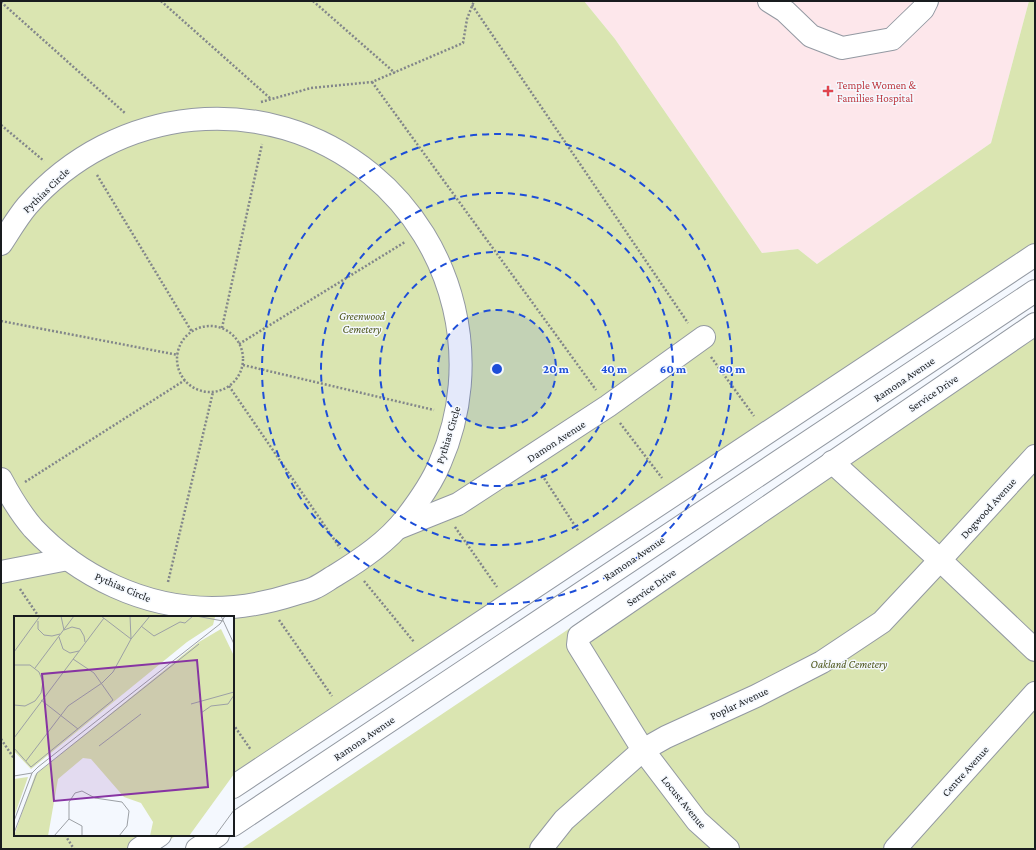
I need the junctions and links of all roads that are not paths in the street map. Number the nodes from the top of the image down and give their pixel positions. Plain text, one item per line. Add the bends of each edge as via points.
1 (769, 1) edge
2 (927, 1) edge
3 (1, 244) edge
4 (1035, 254) edge
5 (1035, 291) edge
6 (1035, 324) edge
7 (702, 339) road end
8 (1035, 456) edge
9 (832, 462) junction
10 (3, 490) edge
11 (398, 528) junction
12 (68, 559) junction
13 (940, 560) junction
14 (4, 571) edge
15 (1035, 650) edge
16 (1035, 693) edge
17 (643, 750) junction
18 (234, 786) edge
19 (234, 824) edge
20 (158, 836) edge
21 (216, 836) edge
22 (139, 849) edge
23 (197, 849) edge
24 (541, 849) edge
25 (728, 849) edge
26 (895, 849) edge

1 - 2 street via 785,11 811,36 842,48 892,39 923,9
3 - 11 street, Pythias Circle via 26,208 60,174 85,156 143,129 170,123 197,119 232,119 267,124 304,135 339,152 371,174 399,201 423,232 442,267 455,306 461,346 456,416 440,463 422,497
4 - 18 street
5 - 19 street, Ramona Avenue
6 - 9 street, Service Drive
7 - 11 street, Damon Avenue via 608,406 458,504
8 - 13 street, Dogwood Avenue
9 - 13 street
9 - 17 street, Service Drive via 579,636 578,645
10 - 12 street, Pythias Circle via 32,527
11 - 12 street, Pythias Circle via 379,546 314,588 267,603 232,608 197,608 142,597 103,581
12 - 14 street
13 - 15 street
13 - 17 street, Poplar Avenue via 882,622 822,662
16 - 26 street, Centre Avenue
17 - 24 street, Poplar Avenue via 564,820
17 - 25 street, Locust Avenue via 697,821
20 - 22 street
21 - 23 street

